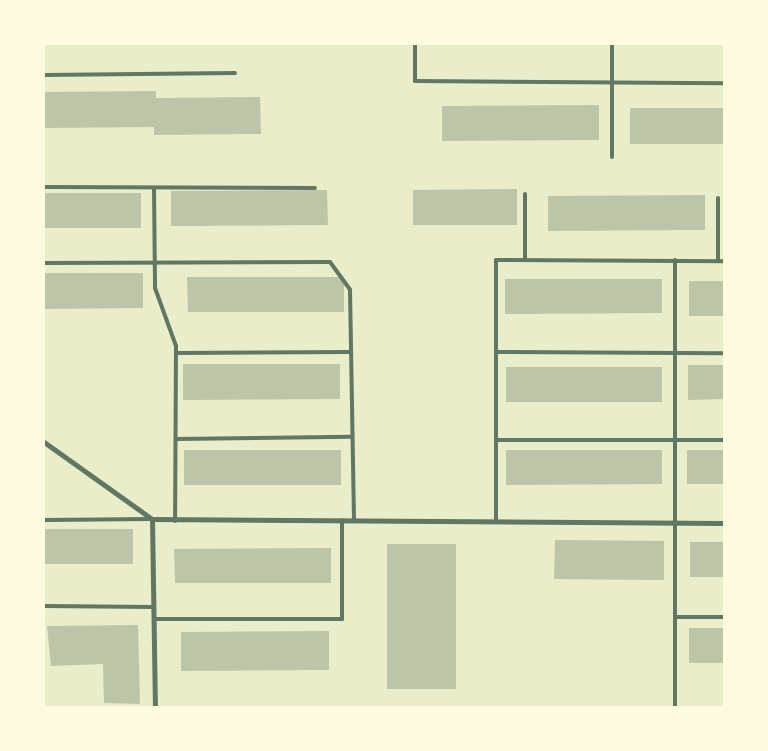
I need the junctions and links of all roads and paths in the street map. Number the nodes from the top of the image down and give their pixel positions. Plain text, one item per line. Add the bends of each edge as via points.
1 (415, 44) edge
2 (612, 44) edge
3 (236, 73) dead end
4 (44, 75) edge
5 (612, 82) junction
6 (724, 83) edge
7 (612, 157) dead end
8 (44, 187) edge
9 (154, 188) junction
10 (315, 188) dead end
11 (525, 194) dead end
12 (718, 198) dead end
13 (525, 260) junction
14 (675, 260) junction
15 (718, 261) junction
16 (724, 261) edge
17 (154, 263) junction
18 (44, 264) edge
19 (351, 352) junction
20 (496, 352) junction
21 (176, 353) junction
22 (675, 353) junction
23 (724, 353) edge
24 (352, 437) junction
25 (176, 438) junction
26 (496, 440) junction
27 (675, 440) junction
28 (724, 440) edge
29 (44, 442) edge
30 (152, 519) junction
31 (44, 520) edge
32 (342, 520) junction
33 (354, 520) junction
34 (175, 521) junction
35 (496, 522) junction
36 (675, 522) junction
37 (724, 523) edge
38 (44, 606) edge
39 (154, 606) junction
40 (676, 617) junction
41 (724, 617) edge
42 (154, 619) junction
43 (154, 707) edge
44 (675, 707) edge

1 - 5 lane via 415,81
2 - 5 lane
3 - 4 lane
5 - 6 lane
5 - 7 lane
8 - 9 lane
9 - 10 lane
9 - 17 lane
11 - 13 lane
12 - 15 lane
13 - 14 lane
13 - 20 lane via 496,260
14 - 15 lane
14 - 22 lane
15 - 16 lane
17 - 18 lane
17 - 19 lane via 330,262 350,290
17 - 21 lane via 156,288
19 - 21 lane
19 - 24 lane
20 - 22 lane
20 - 26 lane
21 - 25 lane
22 - 23 lane
22 - 27 lane
24 - 25 lane
24 - 33 lane
25 - 34 lane
26 - 27 lane
26 - 35 lane
27 - 28 lane
27 - 36 lane
29 - 30 street
30 - 31 lane
30 - 34 street
30 - 39 street
32 - 33 street
32 - 34 street
32 - 42 lane via 342,619
33 - 35 street
35 - 36 street
36 - 37 street
36 - 40 lane
38 - 39 lane
39 - 42 street
40 - 41 lane
40 - 44 lane
42 - 43 street

